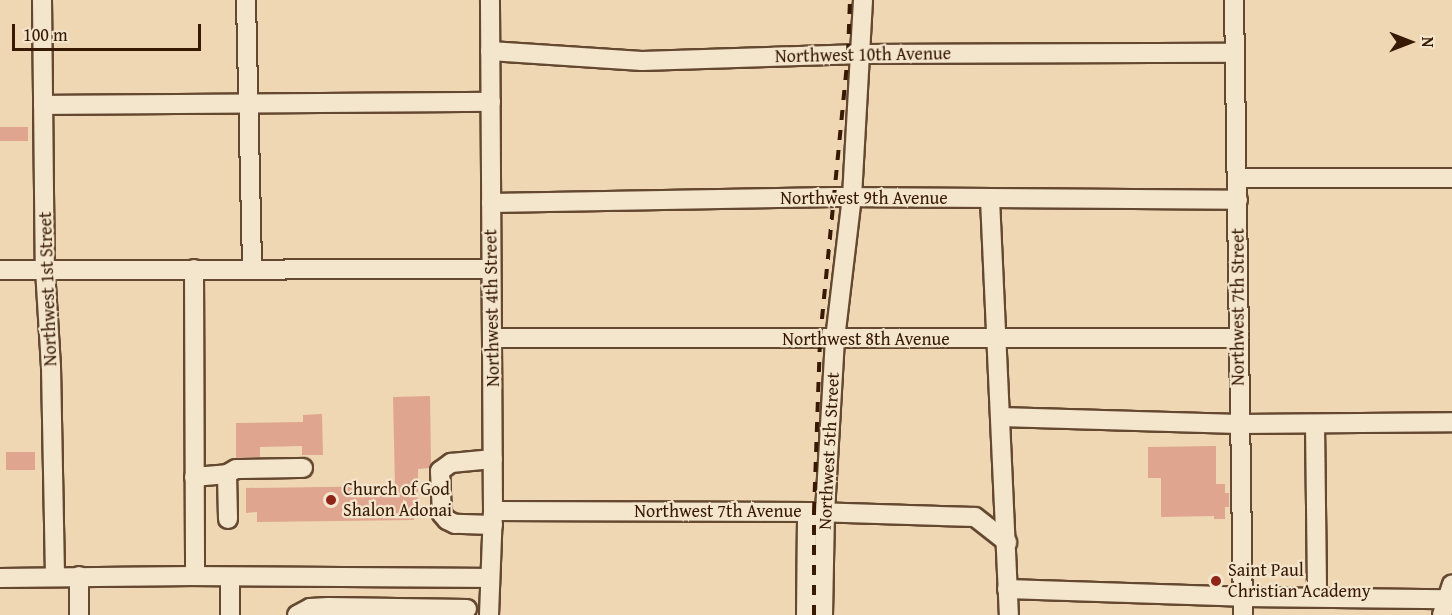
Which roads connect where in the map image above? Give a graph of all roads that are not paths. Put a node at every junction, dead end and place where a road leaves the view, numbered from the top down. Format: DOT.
graph roads {
  1 [pos="42,0"];
  2 [pos="246,0"];
  3 [pos="490,0"];
  4 [pos="863,0"];
  5 [pos="1234,0"];
  6 [pos="490,51"];
  7 [pos="1235,53"];
  8 [pos="862,54"];
  9 [pos="491,102"];
  10 [pos="249,104"];
  11 [pos="43,105"];
  12 [pos="1238,178"];
  13 [pos="1452,178"];
  14 [pos="852,197"];
  15 [pos="990,199"];
  16 [pos="1238,200"];
  17 [pos="491,203"];
  18 [pos="252,267"];
  19 [pos="194,268"];
  20 [pos="45,269"];
  21 [pos="491,269"];
  22 [pos="0,270"];
  23 [pos="493,338"];
  24 [pos="1238,338"];
  25 [pos="836,339"];
  26 [pos="997,339"];
  27 [pos="1000,417"];
  28 [pos="1452,422"];
  29 [pos="1239,424"];
  30 [pos="1315,424"];
  31 [pos="493,459"];
  32 [pos="303,468"];
  33 [pos="227,474"];
  34 [pos="194,477"];
  35 [pos="816,512"];
  36 [pos="493,518"];
  37 [pos="228,519"];
  38 [pos="1007,542"];
  39 [pos="79,576"];
  40 [pos="195,576"];
  41 [pos="55,577"];
  42 [pos="230,577"];
  43 [pos="0,578"];
  44 [pos="489,578"];
  45 [pos="1008,589"];
  46 [pos="1317,597"];
  47 [pos="1447,600"];
  48 [pos="1243,606"];
  49 [pos="467,609"];
  50 [pos="79,615"];
  51 [pos="230,615"];
  52 [pos="297,615"];
  53 [pos="489,615"];
  54 [pos="806,615"];
  55 [pos="823,615"];
  56 [pos="1009,615"];
  1 -- 11 [label="street, Northwest 1st Street"];
  2 -- 10 [label="street"];
  3 -- 6 [label="street, Northwest 4th Street"];
  4 -- 8 [label="street, Northwest 5th Street"];
  5 -- 7 [label="street, Northwest 7th Street"];
  6 -- 8 [label="street, Northwest 10th Avenue"];
  6 -- 9 [label="street, Northwest 4th Street"];
  7 -- 8 [label="street, Northwest 10th Avenue"];
  7 -- 12 [label="street, Northwest 7th Street"];
  8 -- 14 [label="street, Northwest 5th Street"];
  9 -- 10 [label="street"];
  9 -- 17 [label="street, Northwest 4th Street"];
  10 -- 11 [label="street"];
  10 -- 18 [label="street"];
  11 -- 20 [label="street, Northwest 1st Street"];
  12 -- 13 [label="street"];
  12 -- 16 [label="street, Northwest 7th Street"];
  14 -- 15 [label="street, Northwest 9th Avenue"];
  14 -- 17 [label="street, Northwest 9th Avenue"];
  14 -- 25 [label="street, Northwest 5th Street"];
  15 -- 16 [label="street, Northwest 9th Avenue"];
  15 -- 26 [label="street"];
  16 -- 24 [label="street, Northwest 7th Street"];
  17 -- 21 [label="street, Northwest 4th Street"];
  18 -- 19 [label="street"];
  18 -- 21 [label="street"];
  19 -- 20 [label="street"];
  19 -- 34 [label="street"];
  20 -- 22 [label="street"];
  20 -- 41 [label="street, Northwest 1st Street"];
  21 -- 23 [label="street, Northwest 4th Street"];
  23 -- 25 [label="street, Northwest 8th Avenue"];
  23 -- 31 [label="street, Northwest 4th Street"];
  24 -- 26 [label="street, Northwest 8th Avenue"];
  24 -- 29 [label="street, Northwest 7th Street"];
  25 -- 26 [label="street, Northwest 8th Avenue"];
  25 -- 35 [label="street, Northwest 5th Street"];
  26 -- 27 [label="street"];
  27 -- 29 [label="street"];
  27 -- 38 [label="street"];
  28 -- 30 [label="street"];
  29 -- 30 [label="street"];
  29 -- 48 [label="street, Northwest 7th Street"];
  30 -- 46 [label="street"];
  31 -- 36 [label="street, Northwest 4th Street"];
  31 -- 36 [label="street, Northwest 7th Avenue"];
  32 -- 33 [label="street"];
  33 -- 34 [label="street"];
  33 -- 37 [label="street"];
  34 -- 40 [label="street"];
  35 -- 36 [label="street, Northwest 7th Avenue"];
  35 -- 38 [label="street, Northwest 7th Avenue"];
  35 -- 54 [label="street, Northwest 5th Street"];
  35 -- 55 [label="street, Northwest 5th Street"];
  36 -- 44 [label="street, Northwest 4th Street"];
  38 -- 45 [label="street"];
  39 -- 40 [label="street"];
  39 -- 41 [label="street"];
  39 -- 50 [label="street"];
  40 -- 42 [label="street"];
  41 -- 43 [label="street"];
  42 -- 44 [label="street"];
  42 -- 51 [label="street"];
  44 -- 53 [label="street, Northwest 4th Street"];
  45 -- 48 [label="street"];
  45 -- 56 [label="street"];
  46 -- 47 [label="street"];
  46 -- 48 [label="street"];
  49 -- 52 [label="street"];
}
